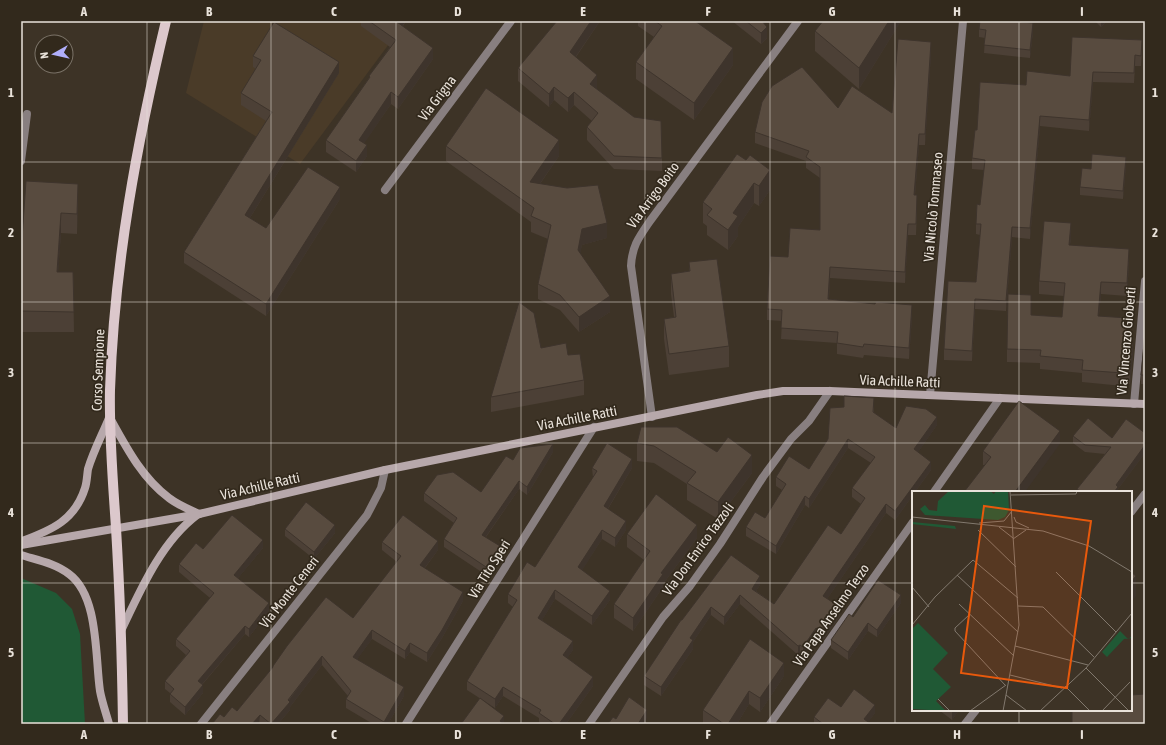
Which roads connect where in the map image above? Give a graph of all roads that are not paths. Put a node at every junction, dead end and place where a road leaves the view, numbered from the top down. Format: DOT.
graph roads {
  1 [pos="166,21"];
  2 [pos="511,21"];
  3 [pos="798,21"];
  4 [pos="962,21"];
  5 [pos="28,114"];
  6 [pos="21,161"];
  7 [pos="385,190"];
  8 [pos="1145,281"];
  9 [pos="830,391"];
  10 [pos="930,395"];
  11 [pos="1000,398"];
  12 [pos="1134,404"];
  13 [pos="1145,404"];
  14 [pos="110,417"];
  15 [pos="652,417"];
  16 [pos="594,427"];
  17 [pos="385,470"];
  18 [pos="935,491"];
  19 [pos="1145,494"];
  20 [pos="1132,511"];
  21 [pos="199,514"];
  22 [pos="912,523"];
  23 [pos="116,528"];
  24 [pos="21,541"];
  25 [pos="21,545"];
  26 [pos="21,555"];
  27 [pos="121,631"];
  28 [pos="975,711"];
  29 [pos="109,724"];
  30 [pos="123,724"];
  31 [pos="201,724"];
  32 [pos="406,724"];
  33 [pos="589,724"];
  34 [pos="770,724"];
  35 [pos="965,724"];
  1 -- 14 [label="main road, Corso Sempione"];
  2 -- 7 [label="street, Via Grigna"];
  3 -- 15 [label="street, Via Arrigo Boito"];
  4 -- 10 [label="street, Via Nicolò Tommaseo"];
  5 -- 6 [label="street"];
  8 -- 12 [label="street, Via Vincenzo Gioberti"];
  9 -- 10 [label="street, Via Achille Ratti"];
  9 -- 15 [label="street, Via Achille Ratti"];
  9 -- 33 [label="street, Via Don Enrico Tazzoli"];
  10 -- 11 [label="street, Via Achille Ratti"];
  11 -- 12 [label="street, Via Achille Ratti"];
  11 -- 18 [label="street"];
  12 -- 13 [label="street, Via Achille Ratti"];
  14 -- 21 [label="street"];
  14 -- 23 [label="main road, Corso Sempione"];
  14 -- 24 [label="street"];
  15 -- 16 [label="street, Via Achille Ratti"];
  16 -- 17 [label="street, Via Achille Ratti"];
  16 -- 32 [label="street, Via Tito Speri"];
  17 -- 21 [label="street, Via Achille Ratti"];
  17 -- 31 [label="street, Via Monte Ceneri"];
  19 -- 20 [label="street"];
  21 -- 23 [label="street, Via Achille Ratti"];
  21 -- 27 [label="street"];
  22 -- 34 [label="street, Via Papa Anselmo Terzo"];
  23 -- 25 [label="street, Via Achille Ratti"];
  23 -- 27 [label="main road, Corso Sempione"];
  26 -- 29 [label="street"];
  27 -- 30 [label="main road, Corso Sempione"];
  28 -- 35 [label="street"];
}
